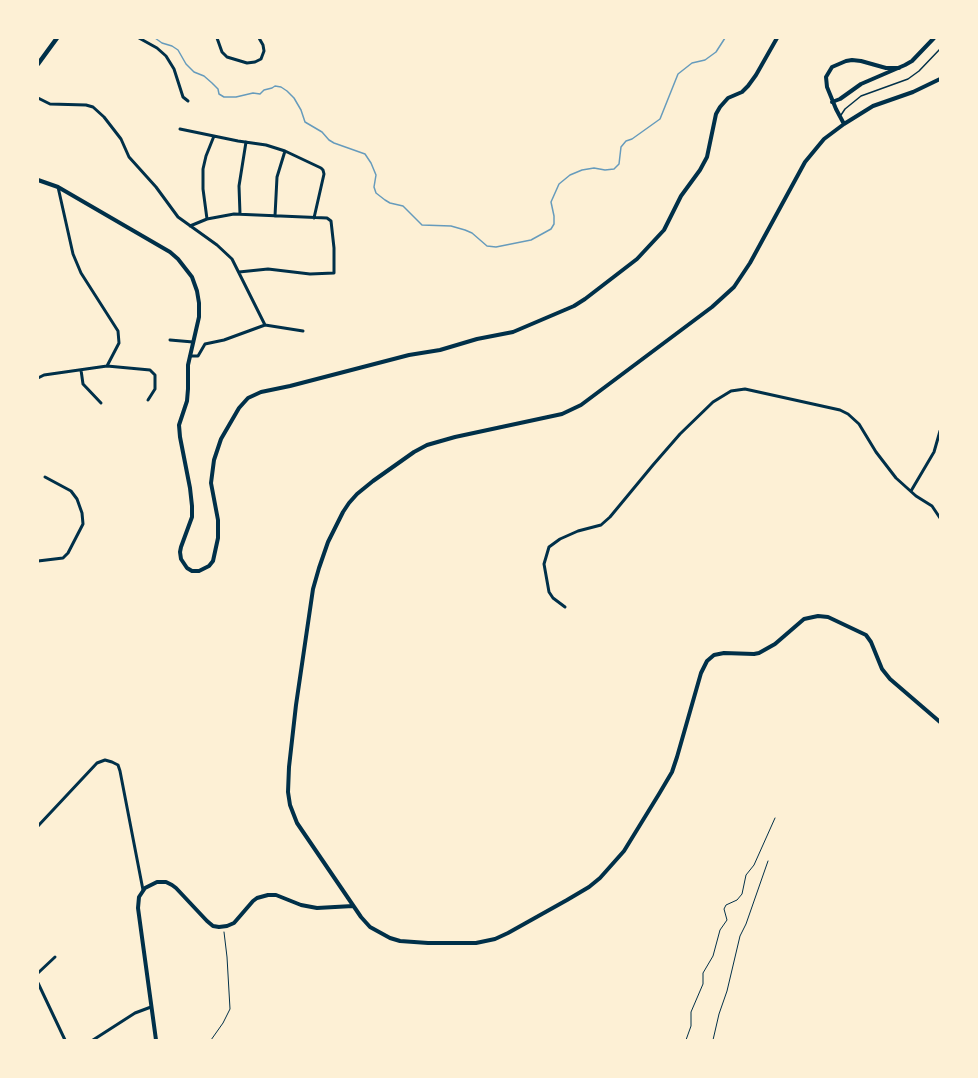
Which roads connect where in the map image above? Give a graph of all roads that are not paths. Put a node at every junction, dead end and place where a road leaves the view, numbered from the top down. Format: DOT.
graph roads {
  1 [pos="57,38"];
  2 [pos="141,38"];
  3 [pos="217,38"];
  4 [pos="259,38"];
  5 [pos="777,38"];
  6 [pos="934,38"];
  7 [pos="940,49"];
  8 [pos="38,64"];
  9 [pos="899,68"];
  10 [pos="940,79"];
  11 [pos="38,98"];
  12 [pos="188,101"];
  13 [pos="832,102"];
  14 [pos="840,117"];
  15 [pos="844,124"];
  16 [pos="180,129"];
  17 [pos="214,136"];
  18 [pos="246,142"];
  19 [pos="286,151"];
  20 [pos="38,180"];
  21 [pos="58,187"];
  22 [pos="240,214"];
  23 [pos="275,216"];
  24 [pos="314,218"];
  25 [pos="207,219"];
  26 [pos="190,226"];
  27 [pos="239,272"];
  28 [pos="265,325"];
  29 [pos="303,331"];
  30 [pos="170,340"];
  31 [pos="193,342"];
  32 [pos="190,356"];
  33 [pos="107,366"];
  34 [pos="81,370"];
  35 [pos="38,378"];
  36 [pos="148,400"];
  37 [pos="101,403"];
  38 [pos="940,431"];
  39 [pos="45,477"];
  40 [pos="911,491"];
  41 [pos="940,518"];
  42 [pos="38,561"];
  43 [pos="565,607"];
  44 [pos="940,722"];
  45 [pos="38,826"];
  46 [pos="143,890"];
  47 [pos="353,906"];
  48 [pos="55,957"];
  49 [pos="38,973"];
  50 [pos="38,984"];
  51 [pos="151,1007"];
  52 [pos="65,1040"];
  53 [pos="93,1040"];
  54 [pos="156,1040"];
  1 -- 8 [label="main road"];
  2 -- 12 [label="street"];
  3 -- 4 [label="street"];
  5 -- 32 [label="street"];
  6 -- 9 [label="street"];
  7 -- 14 [label="lane"];
  9 -- 13 [label="street"];
  9 -- 13 [label="street"];
  10 -- 15 [label="street"];
  11 -- 26 [label="street"];
  13 -- 14 [label="street"];
  14 -- 15 [label="street"];
  15 -- 47 [label="street"];
  16 -- 17 [label="street"];
  17 -- 18 [label="street"];
  17 -- 25 [label="street"];
  18 -- 19 [label="street"];
  18 -- 22 [label="street"];
  19 -- 23 [label="street"];
  19 -- 24 [label="street"];
  20 -- 21 [label="street"];
  21 -- 31 [label="street"];
  21 -- 33 [label="street"];
  22 -- 23 [label="street"];
  22 -- 25 [label="street"];
  23 -- 24 [label="street"];
  24 -- 27 [label="street"];
  25 -- 26 [label="street"];
  26 -- 27 [label="street"];
  27 -- 28 [label="street"];
  28 -- 29 [label="street"];
  28 -- 32 [label="street"];
  30 -- 31 [label="street"];
  31 -- 32 [label="street"];
  33 -- 34 [label="street"];
  33 -- 36 [label="street"];
  34 -- 35 [label="street"];
  34 -- 37 [label="street"];
  38 -- 40 [label="street"];
  39 -- 42 [label="street"];
  40 -- 41 [label="street"];
  40 -- 43 [label="street"];
  44 -- 47 [label="street"];
  45 -- 46 [label="street"];
  46 -- 47 [label="street"];
  46 -- 51 [label="street"];
  48 -- 49 [label="street"];
  50 -- 52 [label="street"];
  51 -- 53 [label="street"];
  51 -- 54 [label="street"];
}
